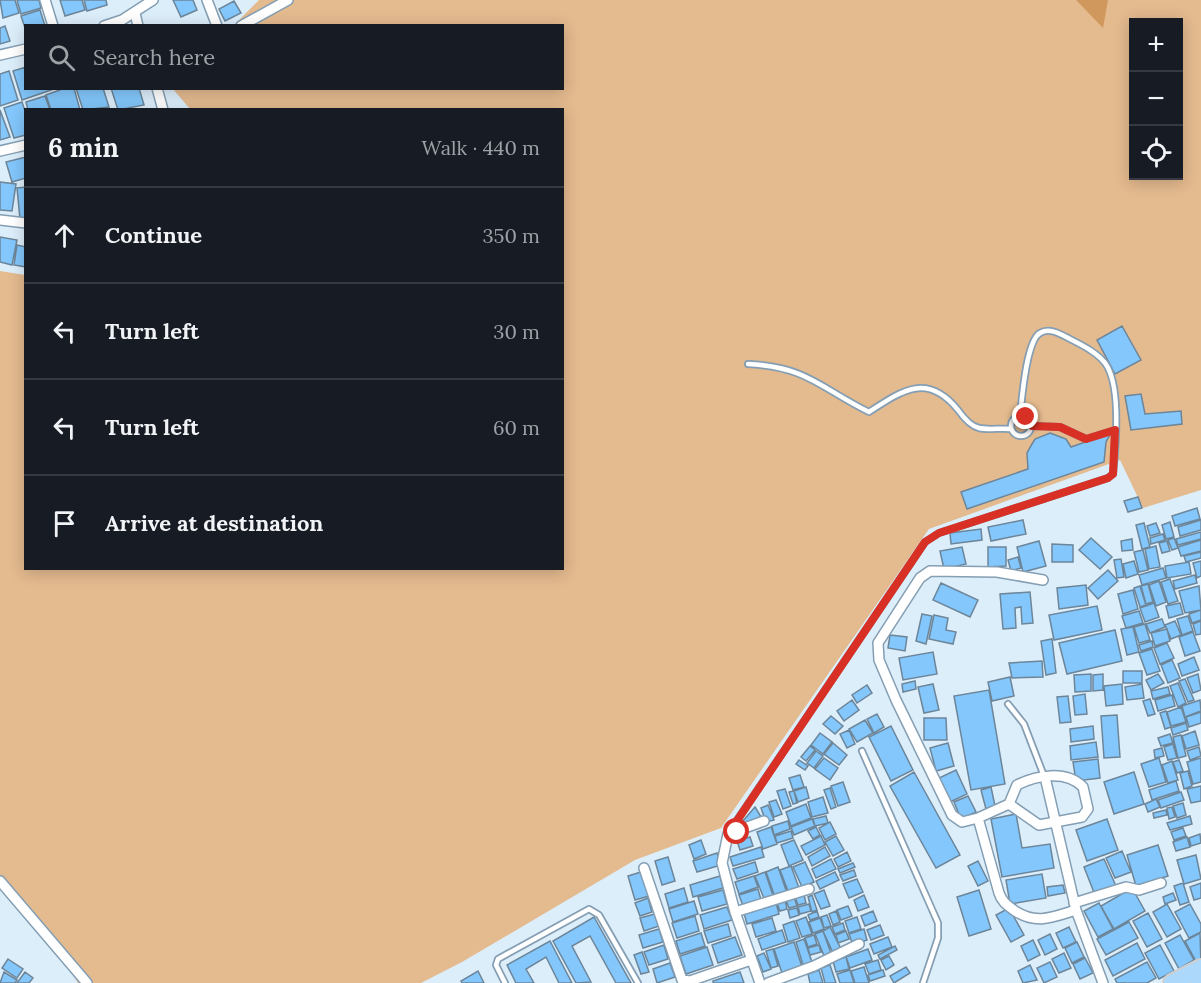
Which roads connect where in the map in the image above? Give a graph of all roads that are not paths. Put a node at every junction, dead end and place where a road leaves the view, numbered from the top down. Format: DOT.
graph roads {
  1 [pos="45,0"];
  2 [pos="153,0"];
  3 [pos="207,0"];
  4 [pos="288,0"];
  5 [pos="135,13"];
  6 [pos="52,24"];
  7 [pos="109,24"];
  8 [pos="138,24"];
  9 [pos="216,24"];
  10 [pos="245,24"];
  11 [pos="24,49"];
  12 [pos="0,55"];
  13 [pos="158,90"];
  14 [pos="163,108"];
  15 [pos="24,145"];
  16 [pos="0,151"];
  17 [pos="0,220"];
  18 [pos="24,224"];
  19 [pos="748,364"];
  20 [pos="1020,416"];
  21 [pos="1032,426"];
  22 [pos="1011,429"];
  23 [pos="1115,430"];
  24 [pos="1043,580"];
  25 [pos="1008,704"];
  26 [pos="862,751"];
  27 [pos="1045,777"];
  28 [pos="1010,804"];
  29 [pos="978,818"];
  30 [pos="764,821"];
  31 [pos="1054,824"];
  32 [pos="728,834"];
  33 [pos="644,868"];
  34 [pos="0,881"];
  35 [pos="1161,883"];
  36 [pos="809,889"];
  37 [pos="1075,907"];
  38 [pos="735,912"];
  39 [pos="859,944"];
  40 [pos="751,960"];
  41 [pos="1201,968"];
  42 [pos="87,983"];
  43 [pos="505,983"];
  44 [pos="638,983"];
  45 [pos="760,983"];
  46 [pos="768,983"];
  47 [pos="923,983"];
  48 [pos="1103,983"];
  49 [pos="1172,983"];
  1 -- 6 [label="street"];
  2 -- 5 [label="street"];
  3 -- 9 [label="street"];
  4 -- 10 [label="street"];
  5 -- 7 [label="street"];
  5 -- 8 [label="street"];
  11 -- 12 [label="street"];
  13 -- 14 [label="street"];
  15 -- 16 [label="street"];
  17 -- 18 [label="street"];
  19 -- 22 [label="lane"];
  20 -- 21 [label="lane"];
  20 -- 22 [label="lane"];
  20 -- 23 [label="lane"];
  21 -- 22 [label="lane"];
  21 -- 23 [label="lane"];
  23 -- 32 [label="lane"];
  24 -- 29 [label="street"];
  25 -- 27 [label="lane"];
  26 -- 47 [label="lane"];
  27 -- 28 [label="street"];
  27 -- 31 [label="street"];
  27 -- 31 [label="street"];
  28 -- 29 [label="street"];
  28 -- 31 [label="street"];
  29 -- 37 [label="street"];
  30 -- 32 [label="street"];
  31 -- 37 [label="street"];
  32 -- 38 [label="street"];
  33 -- 40 [label="street"];
  34 -- 42 [label="street"];
  35 -- 37 [label="street"];
  36 -- 38 [label="street"];
  37 -- 48 [label="street"];
  38 -- 40 [label="street"];
  39 -- 46 [label="street"];
  40 -- 45 [label="street"];
  41 -- 49 [label="highway"];
  43 -- 44 [label="lane"];
}
